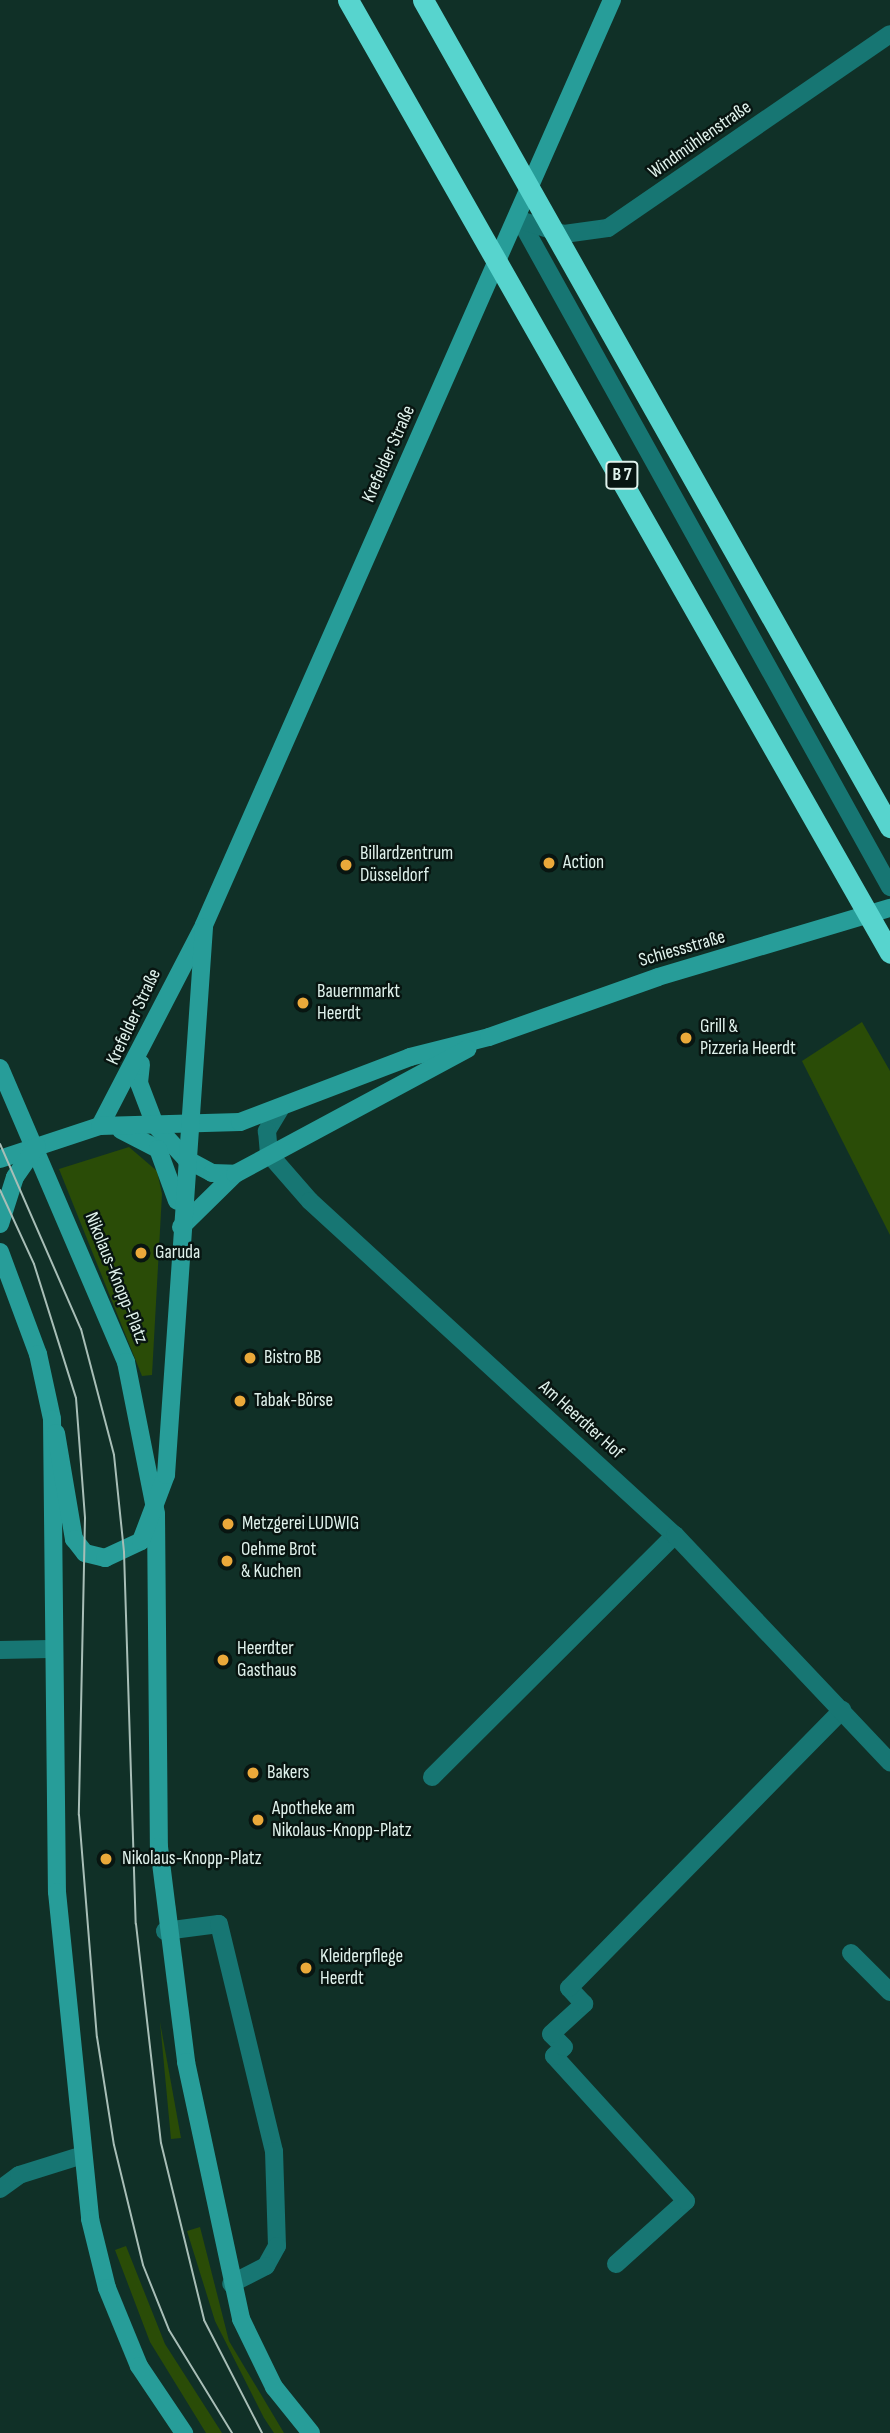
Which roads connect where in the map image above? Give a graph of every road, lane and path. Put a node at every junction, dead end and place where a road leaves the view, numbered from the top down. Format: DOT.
graph roads {
  1 [pos="348,0"];
  2 [pos="423,0"];
  3 [pos="612,0"];
  4 [pos="890,34"];
  5 [pos="520,220"];
  6 [pos="890,827"];
  7 [pos="890,887"];
  8 [pos="890,908"];
  9 [pos="204,925"];
  10 [pos="890,953"];
  11 [pos="489,1038"];
  12 [pos="142,1053"];
  13 [pos="0,1068"];
  14 [pos="280,1109"];
  15 [pos="155,1125"];
  16 [pos="189,1125"];
  17 [pos="100,1126"];
  18 [pos="37,1146"];
  19 [pos="269,1154"];
  20 [pos="0,1159"];
  21 [pos="186,1159"];
  22 [pos="235,1174"];
  23 [pos="0,1224"];
  24 [pos="181,1227"];
  25 [pos="0,1252"];
  26 [pos="52,1419"];
  27 [pos="156,1514"];
  28 [pos="675,1535"];
  29 [pos="50,1649"];
  30 [pos="0,1650"];
  31 [pos="842,1710"];
  32 [pos="890,1762"];
  33 [pos="432,1777"];
  34 [pos="165,1931"];
  35 [pos="851,1953"];
  36 [pos="890,1992"];
  37 [pos="83,2155"];
  38 [pos="0,2189"];
  39 [pos="616,2264"];
  40 [pos="231,2284"];
  41 [pos="184,2433"];
  42 [pos="311,2433"];
  1 -- 10 [label="highway, B 7, bridge"];
  2 -- 6 [label="highway, bridge"];
  3 -- 5 [label="main road, Krefelder Straße"];
  4 -- 5 [label="street, Windmühlenstraße"];
  5 -- 7 [label="street"];
  5 -- 9 [label="main road, Krefelder Straße"];
  8 -- 11 [label="main road, Schiessstraße"];
  9 -- 12 [label="main road, Krefelder Straße"];
  9 -- 16 [label="main road, Krefelder Straße"];
  11 -- 14 [label="main road, Schiessstraße"];
  11 -- 19 [label="main road, Schiessstraße"];
  12 -- 15 [label="main road"];
  12 -- 17 [label="main road, Krefelder Straße"];
  13 -- 18 [label="main road"];
  14 -- 16 [label="main road, Schiessstraße"];
  14 -- 19 [label="street"];
  15 -- 16 [label="main road, Nikolaus-Knopp-Platz"];
  15 -- 17 [label="main road, Nikolaus-Knopp-Platz"];
  15 -- 21 [label="main road"];
  16 -- 21 [label="main road, Nikolaus-Knopp-Platz"];
  17 -- 18 [label="main road, Nikolaus-Knopp-Platz"];
  17 -- 24 [label="main road, Nikolaus-Knopp-Platz"];
  18 -- 20 [label="main road, Nikolaus-Knopp-Platz"];
  18 -- 23 [label="main road"];
  18 -- 27 [label="main road, Nikolaus-Knopp-Platz"];
  19 -- 22 [label="main road, Schiessstraße"];
  19 -- 28 [label="street, Am Heerdter Hof"];
  21 -- 22 [label="main road"];
  21 -- 24 [label="main road, Nikolaus-Knopp-Platz"];
  22 -- 24 [label="main road, Schiessstraße"];
  24 -- 27 [label="main road, Nikolaus-Knopp-Platz"];
  25 -- 26 [label="main road"];
  26 -- 27 [label="main road"];
  26 -- 29 [label="main road"];
  27 -- 34 [label="main road, Nikolaus-Knopp-Platz"];
  28 -- 31 [label="street, Am Heerdter Hof"];
  28 -- 33 [label="street"];
  29 -- 30 [label="street"];
  29 -- 37 [label="main road"];
  31 -- 32 [label="street, Am Heerdter Hof"];
  31 -- 39 [label="street"];
  34 -- 40 [label="main road, Nikolaus-Knopp-Platz"];
  34 -- 40 [label="street"];
  35 -- 36 [label="street"];
  37 -- 38 [label="street"];
  37 -- 41 [label="main road"];
  40 -- 42 [label="main road, Nikolaus-Knopp-Platz"];
}
